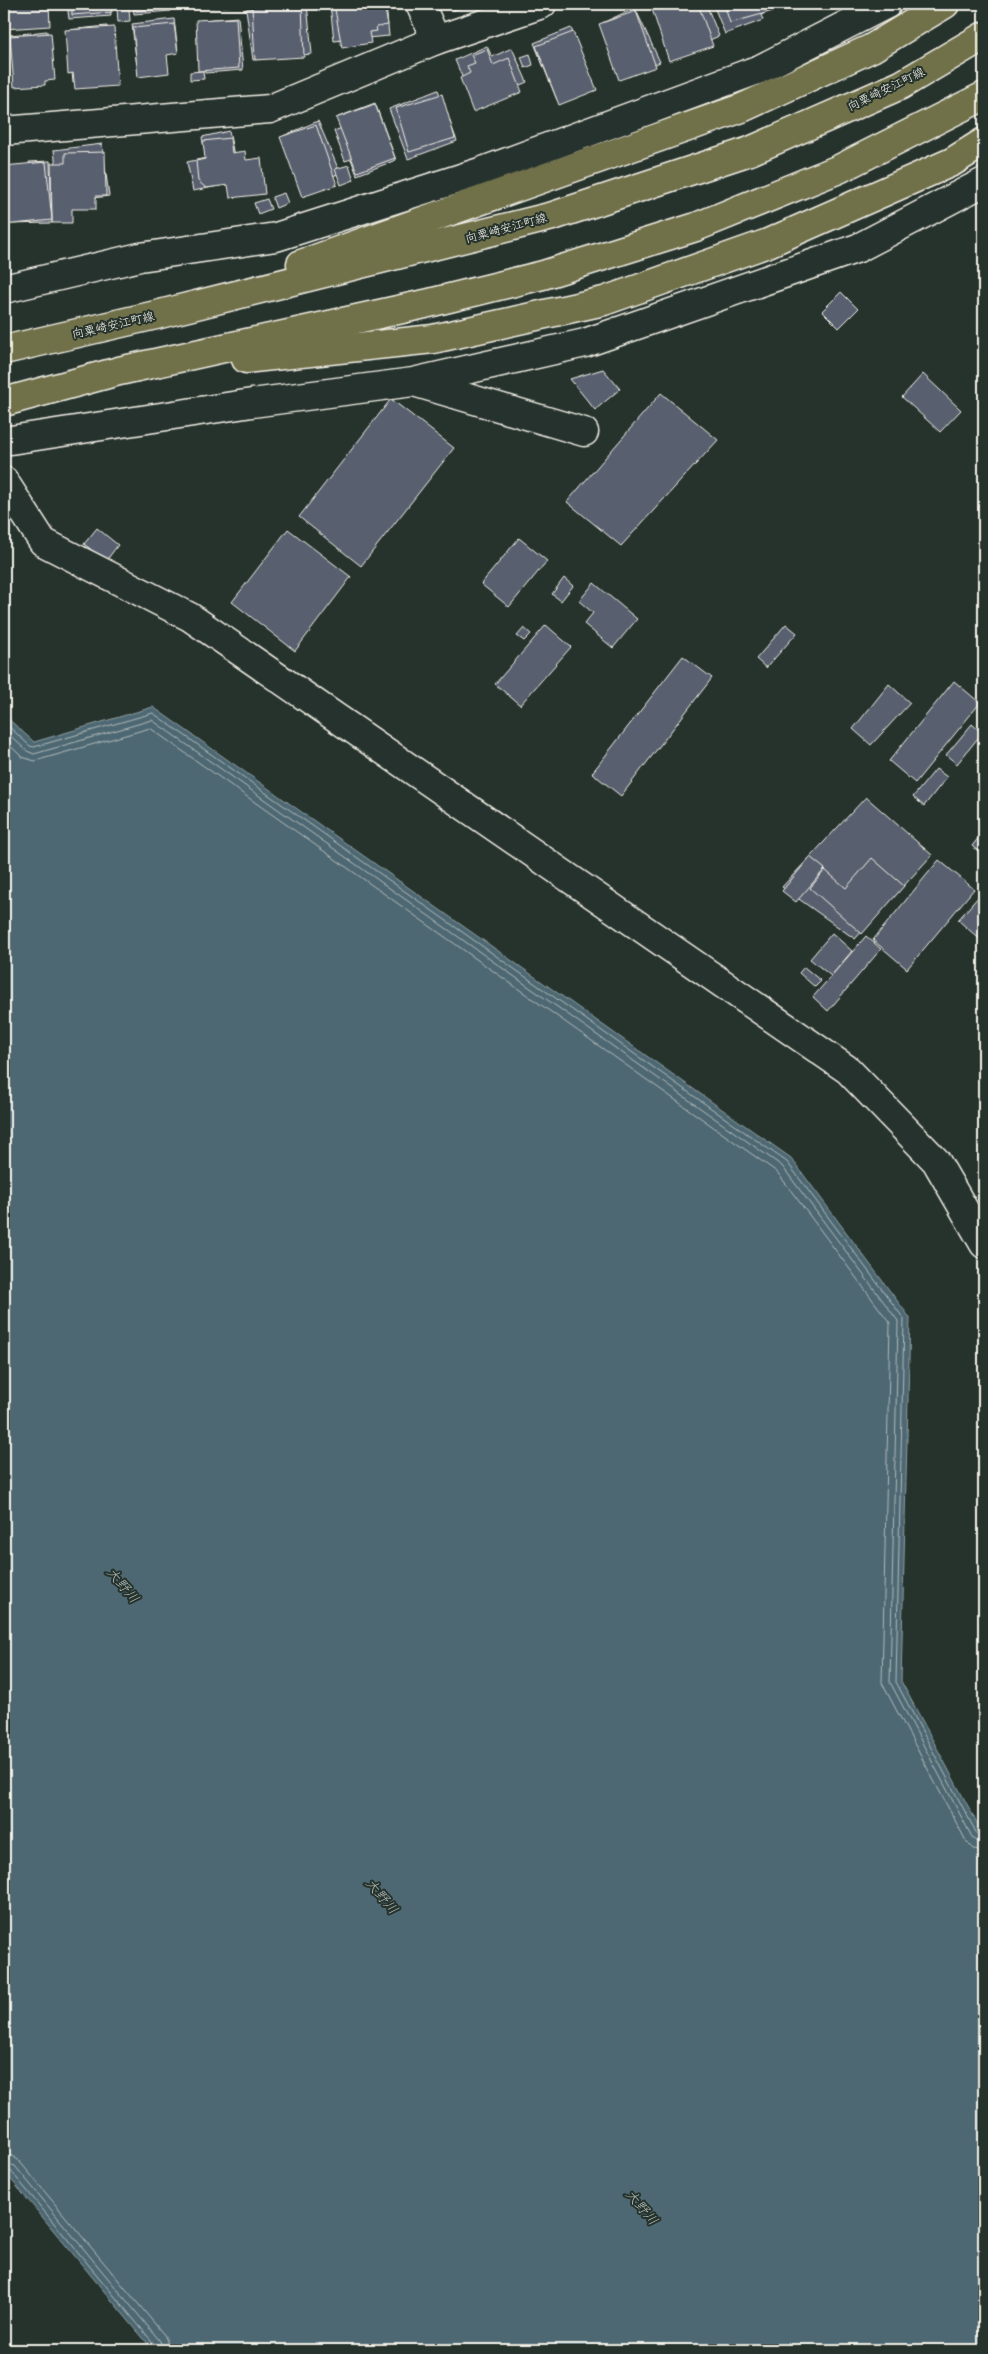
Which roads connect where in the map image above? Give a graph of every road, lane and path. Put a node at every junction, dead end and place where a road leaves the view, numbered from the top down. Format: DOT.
graph roads {
  1 [pos="420,4"];
  2 [pos="542,4"];
  3 [pos="887,4"];
  4 [pos="945,4"];
  5 [pos="984,36"];
  6 [pos="436,40"];
  7 [pos="984,96"];
  8 [pos="4,131"];
  9 [pos="984,142"];
  10 [pos="984,182"];
  11 [pos="4,289"];
  12 [pos="156,316"];
  13 [pos="4,350"];
  14 [pos="119,371"];
  15 [pos="413,382"];
  16 [pos="4,402"];
  17 [pos="584,432"];
  18 [pos="4,441"];
  19 [pos="4,481"];
  20 [pos="984,1244"];
  1 -- 6 [label="street"];
  2 -- 6 [label="street"];
  3 -- 11 [label="street"];
  4 -- 12 [label="main road"];
  5 -- 12 [label="main road, 向粟崎安江町線"];
  6 -- 8 [label="street"];
  7 -- 14 [label="main road"];
  9 -- 14 [label="main road"];
  10 -- 15 [label="street"];
  12 -- 13 [label="main road, 向粟崎安江町線"];
  14 -- 16 [label="main road"];
  15 -- 17 [label="street"];
  15 -- 18 [label="street"];
  19 -- 20 [label="street"];
}
